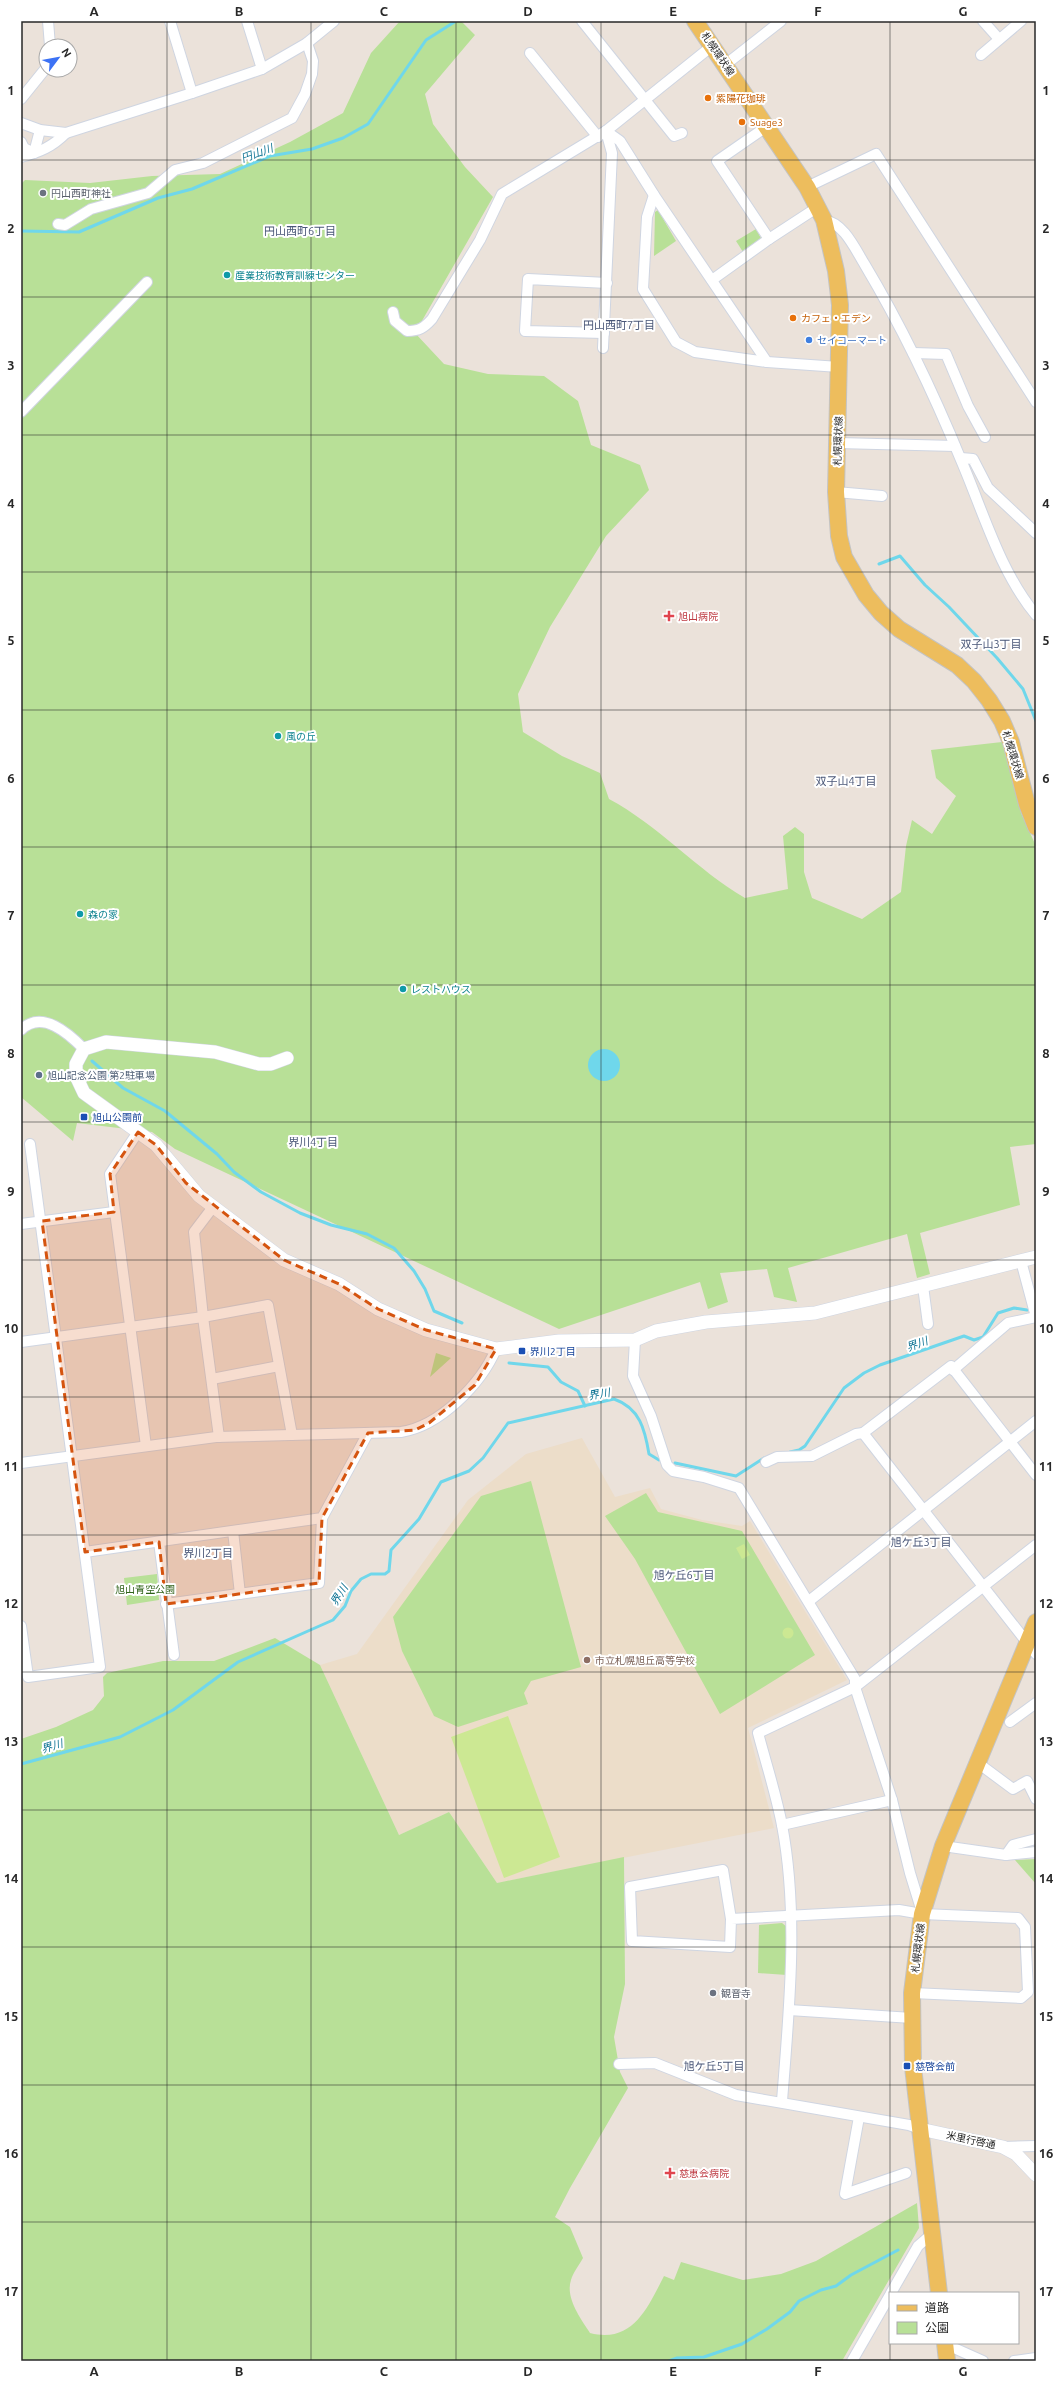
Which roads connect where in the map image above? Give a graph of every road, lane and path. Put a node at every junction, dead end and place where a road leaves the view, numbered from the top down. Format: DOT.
graph roads {
  1 [pos="48,21"];
  2 [pos="170,21"];
  3 [pos="247,21"];
  4 [pos="334,21"];
  5 [pos="582,21"];
  6 [pos="695,21"];
  7 [pos="781,21"];
  8 [pos="983,21"];
  9 [pos="1021,21"];
  10 [pos="49,38"];
  11 [pos="999,40"];
  12 [pos="307,43"];
  13 [pos="712,46"];
  14 [pos="530,53"];
  15 [pos="981,55"];
  16 [pos="725,65"];
  17 [pos="262,69"];
  18 [pos="38,78"];
  19 [pos="192,93"];
  20 [pos="21,99"];
  21 [pos="644,100"];
  22 [pos="21,123"];
  23 [pos="766,127"];
  24 [pos="40,130"];
  25 [pos="66,133"];
  26 [pos="682,133"];
  27 [pos="602,134"];
  28 [pos="21,142"];
  29 [pos="34,153"];
  30 [pos="21,157"];
  31 [pos="807,187"];
  32 [pos="654,196"];
  33 [pos="821,214"];
  34 [pos="58,224"];
  35 [pos="769,239"];
  36 [pos="712,280"];
  37 [pos="147,282"];
  38 [pos="607,283"];
  39 [pos="393,312"];
  40 [pos="604,333"];
  41 [pos="603,348"];
  42 [pos="913,353"];
  43 [pos="767,362"];
  44 [pos="840,367"];
  45 [pos="1036,402"];
  46 [pos="21,412"];
  47 [pos="985,437"];
  48 [pos="838,442"];
  49 [pos="955,446"];
  50 [pos="961,458"];
  51 [pos="836,492"];
  52 [pos="882,496"];
  53 [pos="1036,533"];
  54 [pos="1036,615"];
  55 [pos="1036,827"];
  56 [pos="21,1030"];
  57 [pos="84,1049"];
  58 [pos="287,1058"];
  59 [pos="138,1132"];
  60 [pos="30,1144"];
  61 [pos="214,1207"];
  62 [pos="114,1212"];
  63 [pos="42,1221"];
  64 [pos="21,1224"];
  65 [pos="1036,1257"];
  66 [pos="1021,1261"];
  67 [pos="923,1286"];
  68 [pos="203,1317"];
  69 [pos="1036,1317"];
  70 [pos="928,1324"];
  71 [pos="129,1328"];
  72 [pos="56,1338"];
  73 [pos="635,1340"];
  74 [pos="21,1342"];
  75 [pos="496,1349"];
  76 [pos="279,1366"];
  77 [pos="953,1370"];
  78 [pos="212,1379"];
  79 [pos="1036,1421"];
  80 [pos="368,1433"];
  81 [pos="863,1433"];
  82 [pos="292,1435"];
  83 [pos="219,1437"];
  84 [pos="1010,1442"];
  85 [pos="146,1446"];
  86 [pos="72,1456"];
  87 [pos="766,1462"];
  88 [pos="21,1463"];
  89 [pos="1036,1475"];
  90 [pos="924,1510"];
  91 [pos="322,1518"];
  92 [pos="233,1531"];
  93 [pos="159,1542"];
  94 [pos="1036,1545"];
  95 [pos="85,1552"];
  96 [pos="983,1587"];
  97 [pos="240,1594"];
  98 [pos="809,1601"];
  99 [pos="166,1604"];
  100 [pos="1036,1622"];
  101 [pos="21,1626"];
  102 [pos="1032,1648"];
  103 [pos="174,1655"];
  104 [pos="24,1678"];
  105 [pos="855,1687"];
  106 [pos="1036,1703"];
  107 [pos="1010,1722"];
  108 [pos="978,1763"];
  109 [pos="1036,1799"];
  110 [pos="892,1800"];
  111 [pos="782,1825"];
  112 [pos="1036,1839"];
  113 [pos="943,1846"];
  114 [pos="1036,1852"];
  115 [pos="1006,1854"];
  116 [pos="922,1914"];
  117 [pos="791,1917"];
  118 [pos="731,1919"];
  119 [pos="912,1993"];
  120 [pos="789,2010"];
  121 [pos="912,2018"];
  122 [pos="619,2064"];
  123 [pos="782,2101"];
  124 [pos="859,2117"];
  125 [pos="920,2129"];
  126 [pos="1036,2146"];
  127 [pos="1003,2147"];
  128 [pos="906,2173"];
  129 [pos="1036,2175"];
  130 [pos="933,2233"];
  131 [pos="891,2292"];
  132 [pos="940,2292"];
  133 [pos="889,2296"];
  134 [pos="945,2344"];
  135 [pos="1036,2358"];
  136 [pos="852,2361"];
  137 [pos="947,2361"];
  138 [pos="983,2361"];
  139 [pos="1014,2361"];
  1 -- 10 [label="street"];
  2 -- 19 [label="street"];
  3 -- 17 [label="street"];
  4 -- 12 [label="street"];
  5 -- 21 [label="street"];
  6 -- 13 [label="main road, 札幌環状線"];
  7 -- 16 [label="street"];
  8 -- 11 [label="street"];
  9 -- 11 [label="street"];
  11 -- 15 [label="street"];
  12 -- 17 [label="street"];
  12 -- 34 [label="street"];
  13 -- 16 [label="main road, 札幌環状線"];
  13 -- 21 [label="street"];
  14 -- 27 [label="street"];
  16 -- 23 [label="main road, 札幌環状線"];
  17 -- 19 [label="street"];
  18 -- 20 [label="street"];
  19 -- 25 [label="street"];
  21 -- 26 [label="street"];
  21 -- 27 [label="street"];
  22 -- 24 [label="street"];
  23 -- 31 [label="main road, 札幌環状線"];
  23 -- 35 [label="street"];
  24 -- 25 [label="street"];
  24 -- 29 [label="street"];
  25 -- 29 [label="street"];
  27 -- 32 [label="street"];
  27 -- 38 [label="street"];
  27 -- 39 [label="street"];
  28 -- 29 [label="street"];
  29 -- 30 [label="street"];
  31 -- 33 [label="main road, 札幌環状線"];
  31 -- 45 [label="street"];
  32 -- 36 [label="street"];
  32 -- 43 [label="street"];
  33 -- 35 [label="street"];
  33 -- 42 [label="street"];
  33 -- 44 [label="main road, 札幌環状線"];
  35 -- 36 [label="street"];
  36 -- 43 [label="street"];
  37 -- 46 [label="street"];
  38 -- 40 [label="street"];
  38 -- 40 [label="street"];
  40 -- 41 [label="street"];
  42 -- 47 [label="street"];
  42 -- 49 [label="street"];
  43 -- 44 [label="street"];
  44 -- 48 [label="main road, 札幌環状線"];
  48 -- 49 [label="street"];
  48 -- 51 [label="main road, 札幌環状線"];
  49 -- 50 [label="street"];
  50 -- 53 [label="street"];
  50 -- 54 [label="street"];
  51 -- 52 [label="street"];
  51 -- 55 [label="main road, 札幌環状線"];
  56 -- 57 [label="street"];
  57 -- 58 [label="street"];
  57 -- 59 [label="street"];
  59 -- 61 [label="street"];
  59 -- 62 [label="street"];
  60 -- 63 [label="street"];
  61 -- 68 [label="street"];
  61 -- 75 [label="street"];
  62 -- 63 [label="street"];
  62 -- 71 [label="street"];
  63 -- 64 [label="street"];
  63 -- 72 [label="street"];
  65 -- 66 [label="street"];
  66 -- 67 [label="street"];
  66 -- 69 [label="street"];
  67 -- 70 [label="street"];
  67 -- 73 [label="street"];
  68 -- 71 [label="street"];
  68 -- 76 [label="street"];
  68 -- 78 [label="street"];
  69 -- 77 [label="street"];
  71 -- 72 [label="street"];
  71 -- 85 [label="street"];
  72 -- 74 [label="street"];
  72 -- 86 [label="street"];
  73 -- 75 [label="street"];
  73 -- 98 [label="street"];
  75 -- 80 [label="street"];
  76 -- 78 [label="street"];
  76 -- 82 [label="street"];
  77 -- 81 [label="street"];
  77 -- 84 [label="street"];
  78 -- 83 [label="street"];
  79 -- 84 [label="street"];
  80 -- 82 [label="street"];
  80 -- 91 [label="street"];
  81 -- 87 [label="street"];
  81 -- 90 [label="street"];
  82 -- 83 [label="street"];
  83 -- 85 [label="street"];
  84 -- 89 [label="street"];
  84 -- 90 [label="street"];
  85 -- 86 [label="street"];
  86 -- 88 [label="street"];
  86 -- 95 [label="street"];
  90 -- 96 [label="street"];
  90 -- 98 [label="street"];
  91 -- 92 [label="street"];
  91 -- 97 [label="street"];
  92 -- 93 [label="street"];
  92 -- 97 [label="street"];
  93 -- 95 [label="street"];
  93 -- 99 [label="street"];
  94 -- 96 [label="street"];
  95 -- 104 [label="street"];
  96 -- 102 [label="street"];
  96 -- 105 [label="street"];
  97 -- 99 [label="street"];
  98 -- 105 [label="street"];
  99 -- 103 [label="street"];
  100 -- 102 [label="main road, 札幌環状線"];
  101 -- 104 [label="street"];
  102 -- 108 [label="main road, 札幌環状線"];
  105 -- 110 [label="street"];
  105 -- 111 [label="street"];
  106 -- 107 [label="street"];
  108 -- 109 [label="street"];
  108 -- 113 [label="main road, 札幌環状線"];
  110 -- 111 [label="street"];
  110 -- 116 [label="street"];
  111 -- 117 [label="street"];
  112 -- 115 [label="street"];
  113 -- 115 [label="street"];
  113 -- 116 [label="main road, 札幌環状線"];
  114 -- 115 [label="street"];
  116 -- 117 [label="street"];
  116 -- 119 [label="main road, 札幌環状線"];
  116 -- 119 [label="street"];
  117 -- 118 [label="street"];
  117 -- 120 [label="street"];
  118 -- 118 [label="street"];
  119 -- 121 [label="main road, 札幌環状線"];
  120 -- 121 [label="street"];
  120 -- 123 [label="street"];
  121 -- 125 [label="main road, 札幌環状線"];
  122 -- 123 [label="street"];
  123 -- 124 [label="street"];
  124 -- 125 [label="street"];
  124 -- 128 [label="street"];
  125 -- 127 [label="street, 米里行啓通"];
  125 -- 130 [label="main road, 札幌環状線"];
  126 -- 127 [label="street"];
  127 -- 129 [label="street, 米里行啓通"];
  130 -- 131 [label="street"];
  130 -- 132 [label="main road, 札幌環状線"];
  133 -- 136 [label="street"];
  134 -- 137 [label="main road"];
  134 -- 138 [label="street"];
  135 -- 139 [label="street"];
}
